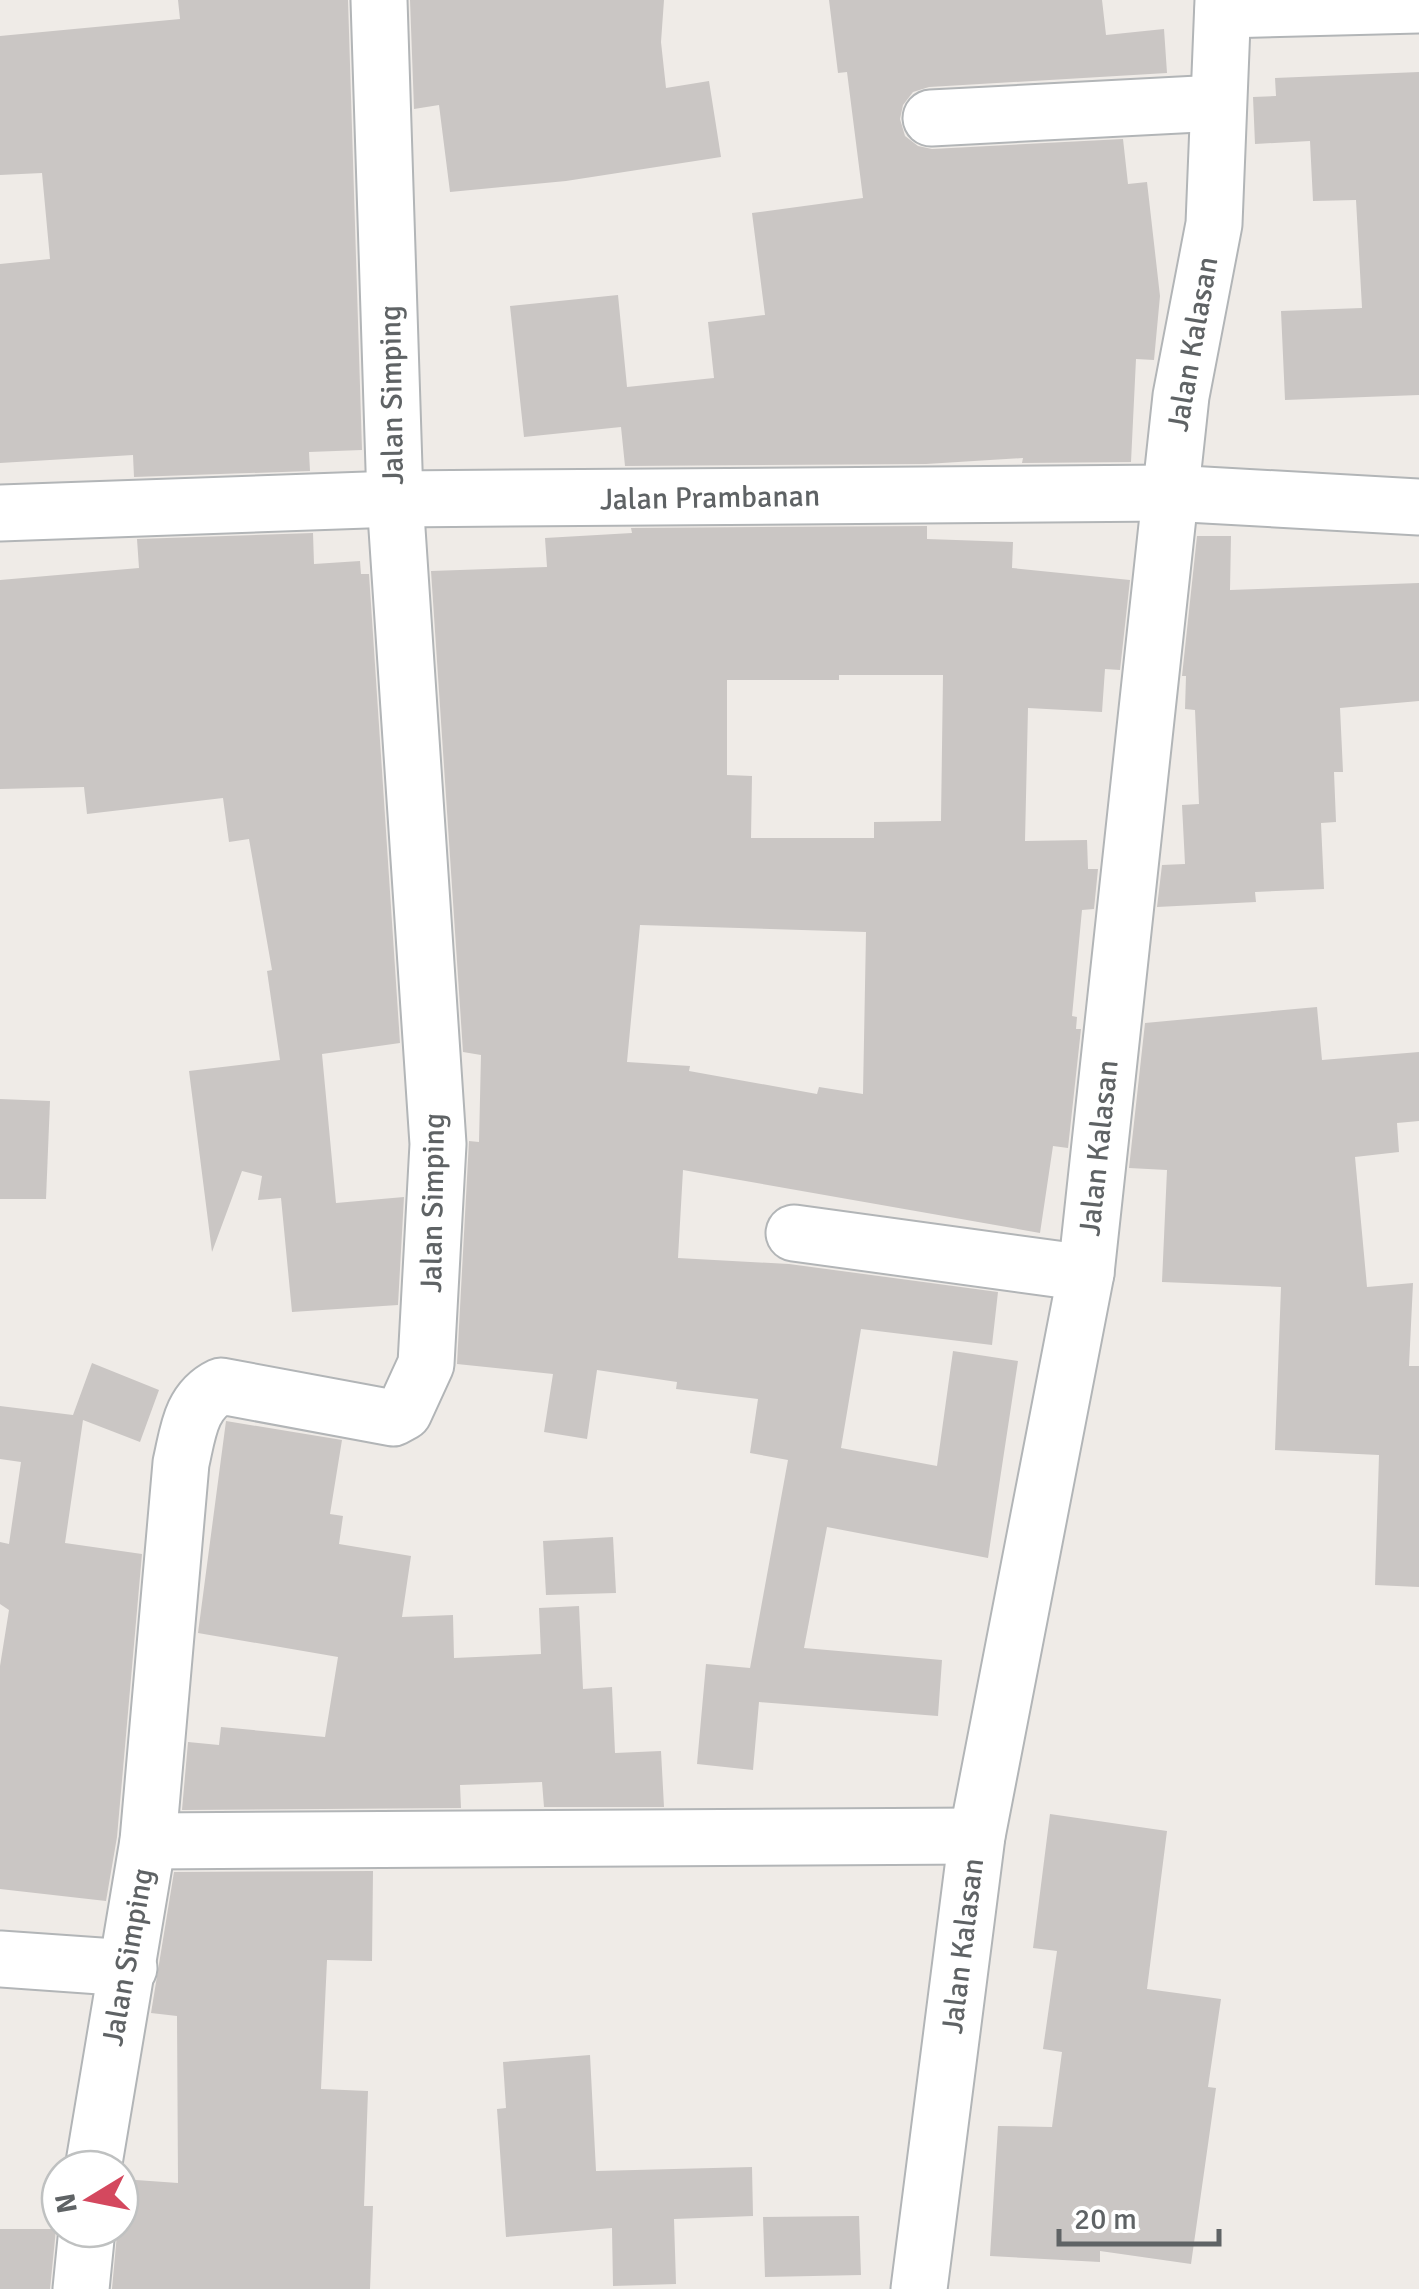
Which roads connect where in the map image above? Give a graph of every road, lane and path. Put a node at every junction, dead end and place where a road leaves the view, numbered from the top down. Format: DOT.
graph roads {
  1 [pos="378,0"];
  2 [pos="1223,5"];
  3 [pos="1419,5"];
  4 [pos="1218,103"];
  5 [pos="931,118"];
  6 [pos="1170,494"];
  7 [pos="395,499"];
  8 [pos="1419,507"];
  9 [pos="0,513"];
  10 [pos="794,1233"];
  11 [pos="1086,1273"];
  12 [pos="977,1836"];
  13 [pos="148,1841"];
  14 [pos="0,1959"];
  15 [pos="129,1968"];
  16 [pos="97,2149"];
  17 [pos="85,2249"];
  18 [pos="81,2289"];
  19 [pos="919,2289"];
  1 -- 7 [label="street, Jalan Simping"];
  2 -- 3 [label="street"];
  2 -- 4 [label="street, Jalan Kalasan"];
  4 -- 5 [label="street"];
  4 -- 6 [label="street, Jalan Kalasan"];
  6 -- 7 [label="street, Jalan Prambanan"];
  6 -- 8 [label="street, Jalan Prambanan"];
  6 -- 11 [label="street, Jalan Kalasan"];
  7 -- 9 [label="street, Jalan Prambanan"];
  7 -- 13 [label="street, Jalan Simping"];
  10 -- 11 [label="street"];
  11 -- 12 [label="street, Jalan Kalasan"];
  12 -- 13 [label="street"];
  12 -- 19 [label="street, Jalan Kalasan"];
  13 -- 15 [label="street, Jalan Simping"];
  14 -- 15 [label="street"];
  15 -- 16 [label="street, Jalan Simping"];
  17 -- 18 [label="street"];
}
